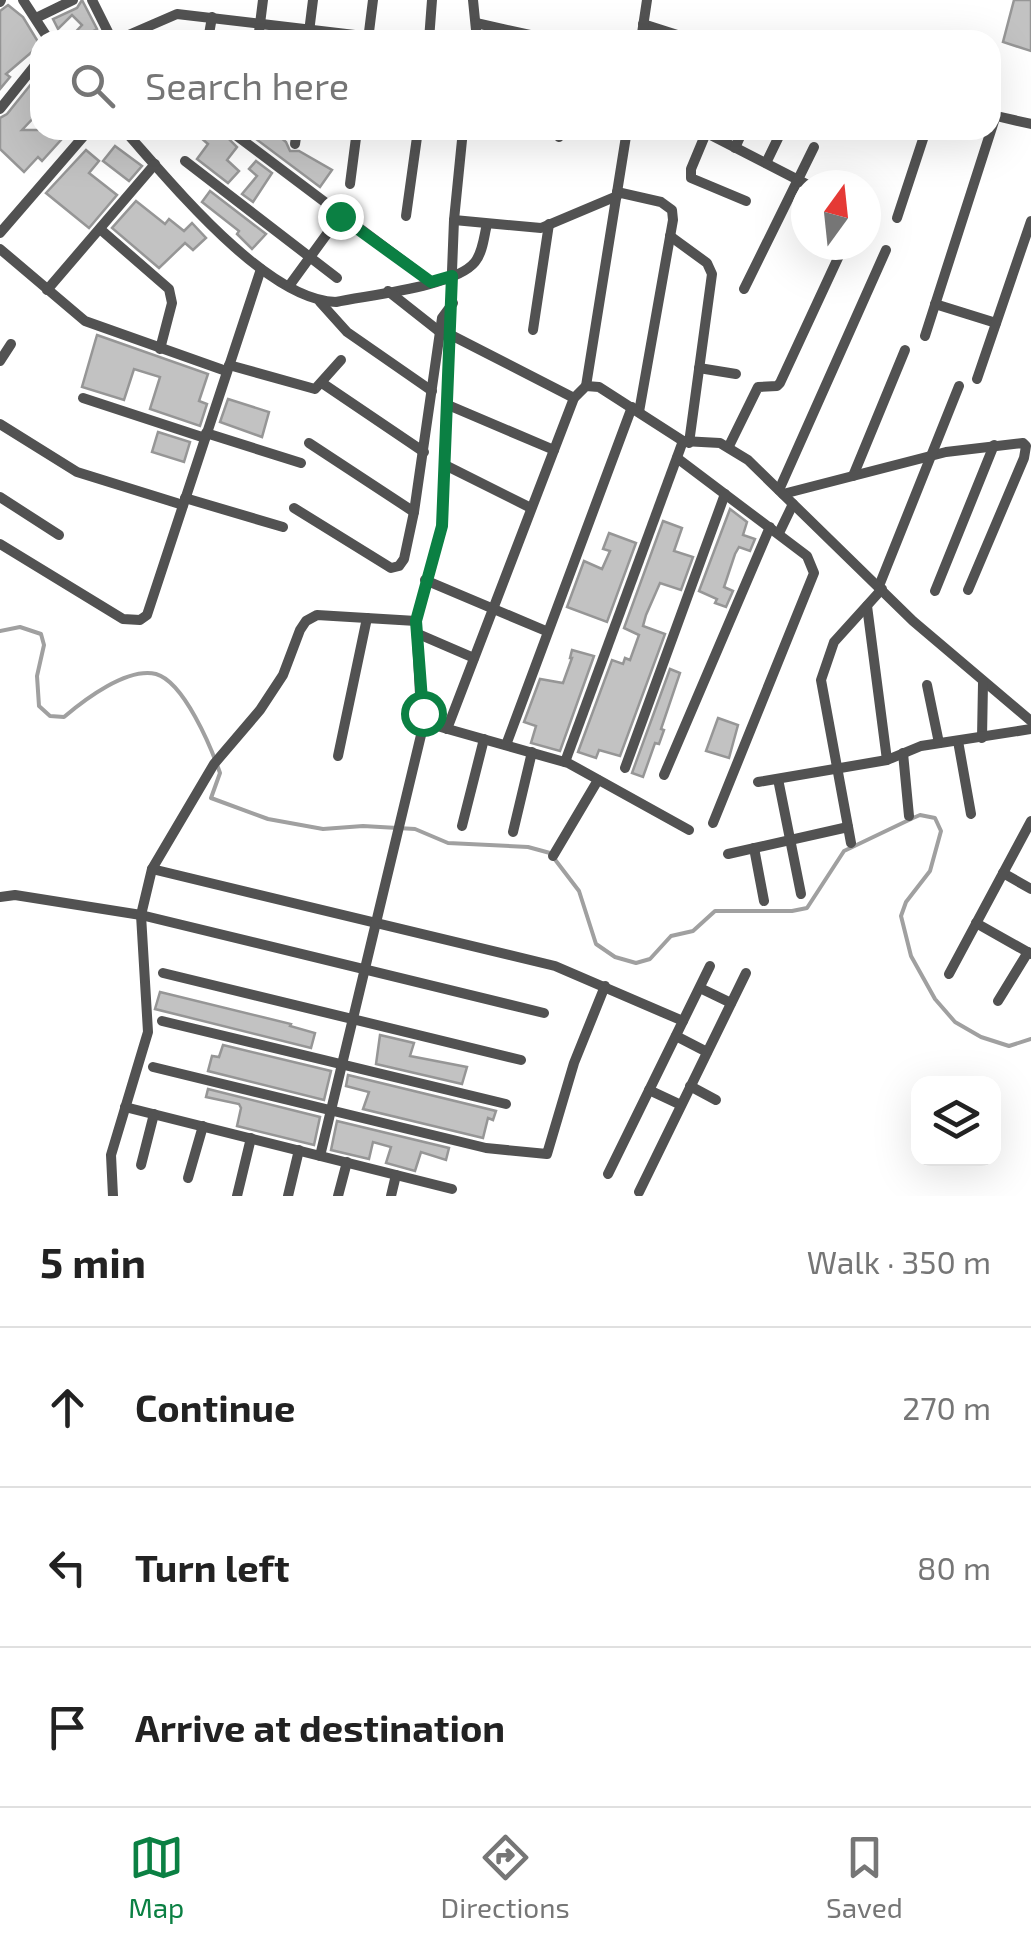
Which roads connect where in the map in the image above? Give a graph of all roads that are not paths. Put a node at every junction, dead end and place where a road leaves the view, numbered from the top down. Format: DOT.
graph roads {
  1 [pos="24,0"];
  2 [pos="73,0"];
  3 [pos="93,0"];
  4 [pos="205,0"];
  5 [pos="263,0"];
  6 [pos="313,0"];
  7 [pos="373,0"];
  8 [pos="432,0"];
  9 [pos="472,0"];
  10 [pos="646,0"];
  11 [pos="208,16"];
  12 [pos="36,18"];
  13 [pos="261,23"];
  14 [pos="476,23"];
  15 [pos="643,24"];
  16 [pos="43,30"];
  17 [pos="109,30"];
  18 [pos="136,30"];
  19 [pos="208,30"];
  20 [pos="260,30"];
  21 [pos="289,30"];
  22 [pos="310,30"];
  23 [pos="369,30"];
  24 [pos="430,30"];
  25 [pos="476,30"];
  26 [pos="508,30"];
  27 [pos="642,30"];
  28 [pos="662,30"];
  29 [pos="30,72"];
  30 [pos="0,109"];
  31 [pos="1001,117"];
  32 [pos="1031,124"];
  33 [pos="80,140"];
  34 [pos="133,140"];
  35 [pos="242,140"];
  36 [pos="296,140"];
  37 [pos="356,140"];
  38 [pos="417,140"];
  39 [pos="463,140"];
  40 [pos="625,140"];
  41 [pos="700,140"];
  42 [pos="720,140"];
  43 [pos="739,140"];
  44 [pos="777,140"];
  45 [pos="923,140"];
  46 [pos="986,140"];
  47 [pos="296,144"];
  48 [pos="814,147"];
  49 [pos="736,148"];
  50 [pos="185,161"];
  51 [pos="766,163"];
  52 [pos="155,164"];
  53 [pos="807,170"];
  54 [pos="791,177"];
  55 [pos="350,184"];
  56 [pos="617,194"];
  57 [pos="746,202"];
  58 [pos="791,205"];
  59 [pos="340,216"];
  60 [pos="406,216"];
  61 [pos="897,218"];
  62 [pos="454,220"];
  63 [pos="1031,221"];
  64 [pos="487,224"];
  65 [pos="549,224"];
  66 [pos="100,229"];
  67 [pos="0,232"];
  68 [pos="670,236"];
  69 [pos="0,250"];
  70 [pos="886,250"];
  71 [pos="308,256"];
  72 [pos="837,260"];
  73 [pos="262,269"];
  74 [pos="452,276"];
  75 [pos="337,278"];
  76 [pos="431,282"];
  77 [pos="288,286"];
  78 [pos="744,289"];
  79 [pos="46,290"];
  80 [pos="388,291"];
  81 [pos="320,302"];
  82 [pos="935,304"];
  83 [pos="996,322"];
  84 [pos="533,330"];
  85 [pos="446,334"];
  86 [pos="925,336"];
  87 [pos="11,344"];
  88 [pos="160,348"];
  89 [pos="905,350"];
  90 [pos="0,360"];
  91 [pos="340,360"];
  92 [pos="227,368"];
  93 [pos="699,368"];
  94 [pos="736,374"];
  95 [pos="977,379"];
  96 [pos="322,383"];
  97 [pos="586,386"];
  98 [pos="959,386"];
  99 [pos="432,391"];
  100 [pos="83,398"];
  101 [pos="574,398"];
  102 [pos="448,405"];
  103 [pos="636,409"];
  104 [pos="0,424"];
  105 [pos="205,436"];
  106 [pos="686,442"];
  107 [pos="308,443"];
  108 [pos="994,444"];
  109 [pos="729,446"];
  110 [pos="554,450"];
  111 [pos="424,452"];
  112 [pos="929,456"];
  113 [pos="677,458"];
  114 [pos="300,463"];
  115 [pos="445,465"];
  116 [pos="853,476"];
  117 [pos="781,492"];
  118 [pos="725,494"];
  119 [pos="0,497"];
  120 [pos="184,501"];
  121 [pos="793,504"];
  122 [pos="294,508"];
  123 [pos="532,508"];
  124 [pos="414,512"];
  125 [pos="283,527"];
  126 [pos="774,530"];
  127 [pos="59,535"];
  128 [pos="0,544"];
  129 [pos="425,580"];
  130 [pos="880,588"];
  131 [pos="968,590"];
  132 [pos="935,591"];
  133 [pos="866,606"];
  134 [pos="493,609"];
  135 [pos="367,618"];
  136 [pos="416,627"];
  137 [pos="546,631"];
  138 [pos="474,658"];
  139 [pos="983,683"];
  140 [pos="927,684"];
  141 [pos="1031,721"];
  142 [pos="422,722"];
  143 [pos="447,729"];
  144 [pos="1031,729"];
  145 [pos="982,738"];
  146 [pos="484,739"];
  147 [pos="958,741"];
  148 [pos="938,744"];
  149 [pos="506,745"];
  150 [pos="532,752"];
  151 [pos="903,752"];
  152 [pos="338,756"];
  153 [pos="887,760"];
  154 [pos="565,762"];
  155 [pos="625,768"];
  156 [pos="839,768"];
  157 [pos="664,776"];
  158 [pos="778,778"];
  159 [pos="598,780"];
  160 [pos="758,782"];
  161 [pos="971,814"];
  162 [pos="909,816"];
  163 [pos="1031,821"];
  164 [pos="712,823"];
  165 [pos="462,826"];
  166 [pos="848,827"];
  167 [pos="689,830"];
  168 [pos="513,832"];
  169 [pos="790,840"];
  170 [pos="851,843"];
  171 [pos="754,848"];
  172 [pos="728,854"];
  173 [pos="553,856"];
  174 [pos="152,869"];
  175 [pos="1003,873"];
  176 [pos="1031,888"];
  177 [pos="801,894"];
  178 [pos="0,897"];
  179 [pos="764,901"];
  180 [pos="141,915"];
  181 [pos="377,922"];
  182 [pos="976,923"];
  183 [pos="1029,953"];
  184 [pos="710,966"];
  185 [pos="365,972"];
  186 [pos="163,973"];
  187 [pos="746,973"];
  188 [pos="949,974"];
  189 [pos="605,986"];
  190 [pos="700,988"];
  191 [pos="998,1001"];
  192 [pos="730,1003"];
  193 [pos="544,1013"];
  194 [pos="354,1019"];
  195 [pos="684,1020"];
  196 [pos="162,1021"];
  197 [pos="676,1036"];
  198 [pos="707,1052"];
  199 [pos="521,1060"];
  200 [pos="343,1064"];
  201 [pos="153,1066"];
  202 [pos="690,1086"];
  203 [pos="649,1090"];
  204 [pos="716,1100"];
  205 [pos="506,1104"];
  206 [pos="681,1106"];
  207 [pos="125,1107"];
  208 [pos="332,1108"];
  209 [pos="154,1114"];
  210 [pos="203,1126"];
  211 [pos="251,1138"];
  212 [pos="299,1150"];
  213 [pos="320,1156"];
  214 [pos="347,1162"];
  215 [pos="141,1165"];
  216 [pos="396,1174"];
  217 [pos="608,1174"];
  218 [pos="188,1178"];
  219 [pos="452,1189"];
  220 [pos="639,1192"];
  221 [pos="113,1196"];
  222 [pos="237,1196"];
  223 [pos="288,1196"];
  224 [pos="338,1196"];
  225 [pos="391,1196"];
  1 -- 12 [label="street"];
  2 -- 12 [label="street"];
  3 -- 17 [label="street"];
  4 -- 11 [label="street"];
  5 -- 13 [label="street"];
  6 -- 22 [label="street"];
  7 -- 23 [label="street"];
  8 -- 24 [label="street"];
  9 -- 14 [label="street"];
  10 -- 15 [label="street"];
  11 -- 13 [label="street"];
  11 -- 18 [label="street"];
  11 -- 19 [label="street"];
  12 -- 16 [label="street"];
  13 -- 20 [label="street"];
  13 -- 21 [label="street"];
  14 -- 25 [label="street"];
  14 -- 26 [label="street"];
  15 -- 27 [label="street"];
  15 -- 28 [label="street"];
  29 -- 30 [label="street"];
  31 -- 32 [label="street"];
  33 -- 67 [label="street"];
  34 -- 52 [label="street"];
  35 -- 59 [label="street"];
  36 -- 47 [label="street"];
  37 -- 55 [label="street"];
  38 -- 60 [label="street"];
  39 -- 62 [label="street"];
  40 -- 56 [label="street"];
  41 -- 57 [label="street"];
  42 -- 49 [label="street"];
  43 -- 49 [label="street"];
  44 -- 51 [label="street"];
  45 -- 61 [label="street"];
  46 -- 82 [label="street"];
  48 -- 53 [label="street"];
  49 -- 51 [label="street"];
  50 -- 71 [label="street"];
  51 -- 54 [label="street"];
  52 -- 66 [label="street"];
  52 -- 73 [label="street"];
  56 -- 65 [label="street"];
  56 -- 68 [label="street"];
  56 -- 97 [label="street"];
  58 -- 78 [label="street"];
  59 -- 71 [label="street"];
  59 -- 76 [label="street"];
  62 -- 64 [label="street"];
  62 -- 74 [label="street"];
  63 -- 83 [label="street"];
  64 -- 65 [label="street"];
  64 -- 74 [label="street"];
  65 -- 84 [label="street"];
  66 -- 79 [label="street"];
  66 -- 88 [label="street"];
  68 -- 93 [label="street"];
  68 -- 103 [label="street"];
  69 -- 79 [label="street"];
  70 -- 117 [label="street"];
  71 -- 75 [label="street"];
  71 -- 77 [label="street"];
  72 -- 109 [label="street"];
  73 -- 77 [label="street"];
  73 -- 92 [label="street"];
  74 -- 76 [label="street"];
  74 -- 85 [label="street"];
  76 -- 80 [label="street"];
  77 -- 81 [label="street"];
  79 -- 88 [label="street"];
  80 -- 81 [label="street"];
  80 -- 85 [label="street"];
  81 -- 99 [label="street"];
  82 -- 83 [label="street"];
  82 -- 86 [label="street"];
  83 -- 95 [label="street"];
  85 -- 99 [label="street"];
  85 -- 101 [label="street"];
  85 -- 102 [label="street"];
  87 -- 90 [label="street"];
  88 -- 92 [label="street"];
  89 -- 116 [label="street"];
  91 -- 96 [label="street"];
  92 -- 96 [label="street"];
  92 -- 105 [label="street"];
  93 -- 94 [label="street"];
  93 -- 106 [label="street"];
  96 -- 111 [label="street"];
  97 -- 101 [label="street"];
  97 -- 103 [label="street"];
  98 -- 112 [label="street"];
  99 -- 111 [label="street"];
  100 -- 105 [label="street"];
  101 -- 110 [label="street"];
  102 -- 110 [label="street"];
  102 -- 115 [label="street"];
  103 -- 106 [label="street"];
  103 -- 137 [label="street"];
  104 -- 120 [label="street"];
  105 -- 114 [label="street"];
  105 -- 120 [label="street"];
  106 -- 109 [label="street"];
  106 -- 113 [label="street"];
  107 -- 124 [label="street"];
  108 -- 112 [label="street"];
  108 -- 131 [label="street"];
  108 -- 132 [label="street"];
  109 -- 117 [label="street"];
  110 -- 123 [label="street"];
  111 -- 124 [label="street"];
  112 -- 116 [label="street"];
  112 -- 130 [label="street"];
  113 -- 118 [label="street"];
  113 -- 154 [label="street"];
  115 -- 123 [label="street"];
  115 -- 129 [label="street"];
  116 -- 117 [label="street"];
  117 -- 121 [label="street"];
  118 -- 126 [label="street"];
  118 -- 155 [label="street"];
  119 -- 127 [label="street"];
  120 -- 125 [label="street"];
  120 -- 128 [label="street"];
  121 -- 126 [label="street"];
  121 -- 130 [label="street"];
  122 -- 124 [label="street"];
  123 -- 134 [label="street"];
  126 -- 157 [label="street"];
  126 -- 164 [label="street"];
  129 -- 134 [label="street"];
  129 -- 136 [label="street"];
  130 -- 133 [label="street"];
  130 -- 139 [label="street"];
  133 -- 153 [label="street"];
  133 -- 156 [label="street"];
  134 -- 137 [label="street"];
  134 -- 138 [label="street"];
  135 -- 136 [label="street"];
  135 -- 152 [label="street"];
  135 -- 174 [label="street"];
  136 -- 138 [label="street"];
  136 -- 142 [label="street"];
  137 -- 149 [label="street"];
  138 -- 143 [label="street"];
  139 -- 141 [label="street"];
  139 -- 145 [label="street"];
  140 -- 148 [label="street"];
  142 -- 143 [label="street"];
  142 -- 181 [label="street"];
  143 -- 146 [label="street"];
  144 -- 145 [label="street"];
  145 -- 147 [label="street"];
  146 -- 149 [label="street"];
  146 -- 165 [label="street"];
  147 -- 148 [label="street"];
  147 -- 161 [label="street"];
  148 -- 151 [label="street"];
  149 -- 150 [label="street"];
  150 -- 154 [label="street"];
  150 -- 168 [label="street"];
  151 -- 153 [label="street"];
  151 -- 162 [label="street"];
  153 -- 156 [label="street"];
  154 -- 159 [label="street"];
  156 -- 158 [label="street"];
  156 -- 166 [label="street"];
  158 -- 160 [label="street"];
  158 -- 169 [label="street"];
  159 -- 167 [label="street"];
  159 -- 173 [label="street"];
  163 -- 175 [label="street"];
  166 -- 169 [label="street"];
  166 -- 170 [label="street"];
  169 -- 171 [label="street"];
  169 -- 177 [label="street"];
  171 -- 172 [label="street"];
  171 -- 179 [label="street"];
  174 -- 180 [label="street"];
  174 -- 181 [label="street"];
  175 -- 176 [label="street"];
  175 -- 182 [label="street"];
  178 -- 180 [label="street"];
  180 -- 185 [label="street"];
  180 -- 207 [label="street"];
  181 -- 185 [label="street"];
  181 -- 189 [label="street"];
  182 -- 183 [label="street"];
  182 -- 188 [label="street"];
  183 -- 191 [label="street"];
  184 -- 190 [label="street"];
  185 -- 193 [label="street"];
  185 -- 194 [label="street"];
  186 -- 194 [label="street"];
  187 -- 192 [label="street"];
  189 -- 195 [label="street"];
  189 -- 208 [label="street"];
  190 -- 192 [label="street"];
  190 -- 195 [label="street"];
  192 -- 198 [label="street"];
  194 -- 199 [label="street"];
  194 -- 200 [label="street"];
  195 -- 197 [label="street"];
  196 -- 200 [label="street"];
  197 -- 198 [label="street"];
  197 -- 203 [label="street"];
  198 -- 202 [label="street"];
  200 -- 205 [label="street"];
  200 -- 208 [label="street"];
  201 -- 208 [label="street"];
  202 -- 204 [label="street"];
  202 -- 206 [label="street"];
  203 -- 206 [label="street"];
  203 -- 217 [label="street"];
  206 -- 220 [label="street"];
  207 -- 209 [label="street"];
  207 -- 221 [label="street"];
  208 -- 213 [label="street"];
  209 -- 210 [label="street"];
  209 -- 215 [label="street"];
  210 -- 211 [label="street"];
  210 -- 218 [label="street"];
  211 -- 212 [label="street"];
  211 -- 222 [label="street"];
  212 -- 213 [label="street"];
  212 -- 223 [label="street"];
  213 -- 214 [label="street"];
  214 -- 216 [label="street"];
  214 -- 224 [label="street"];
  216 -- 219 [label="street"];
  216 -- 225 [label="street"];
}
